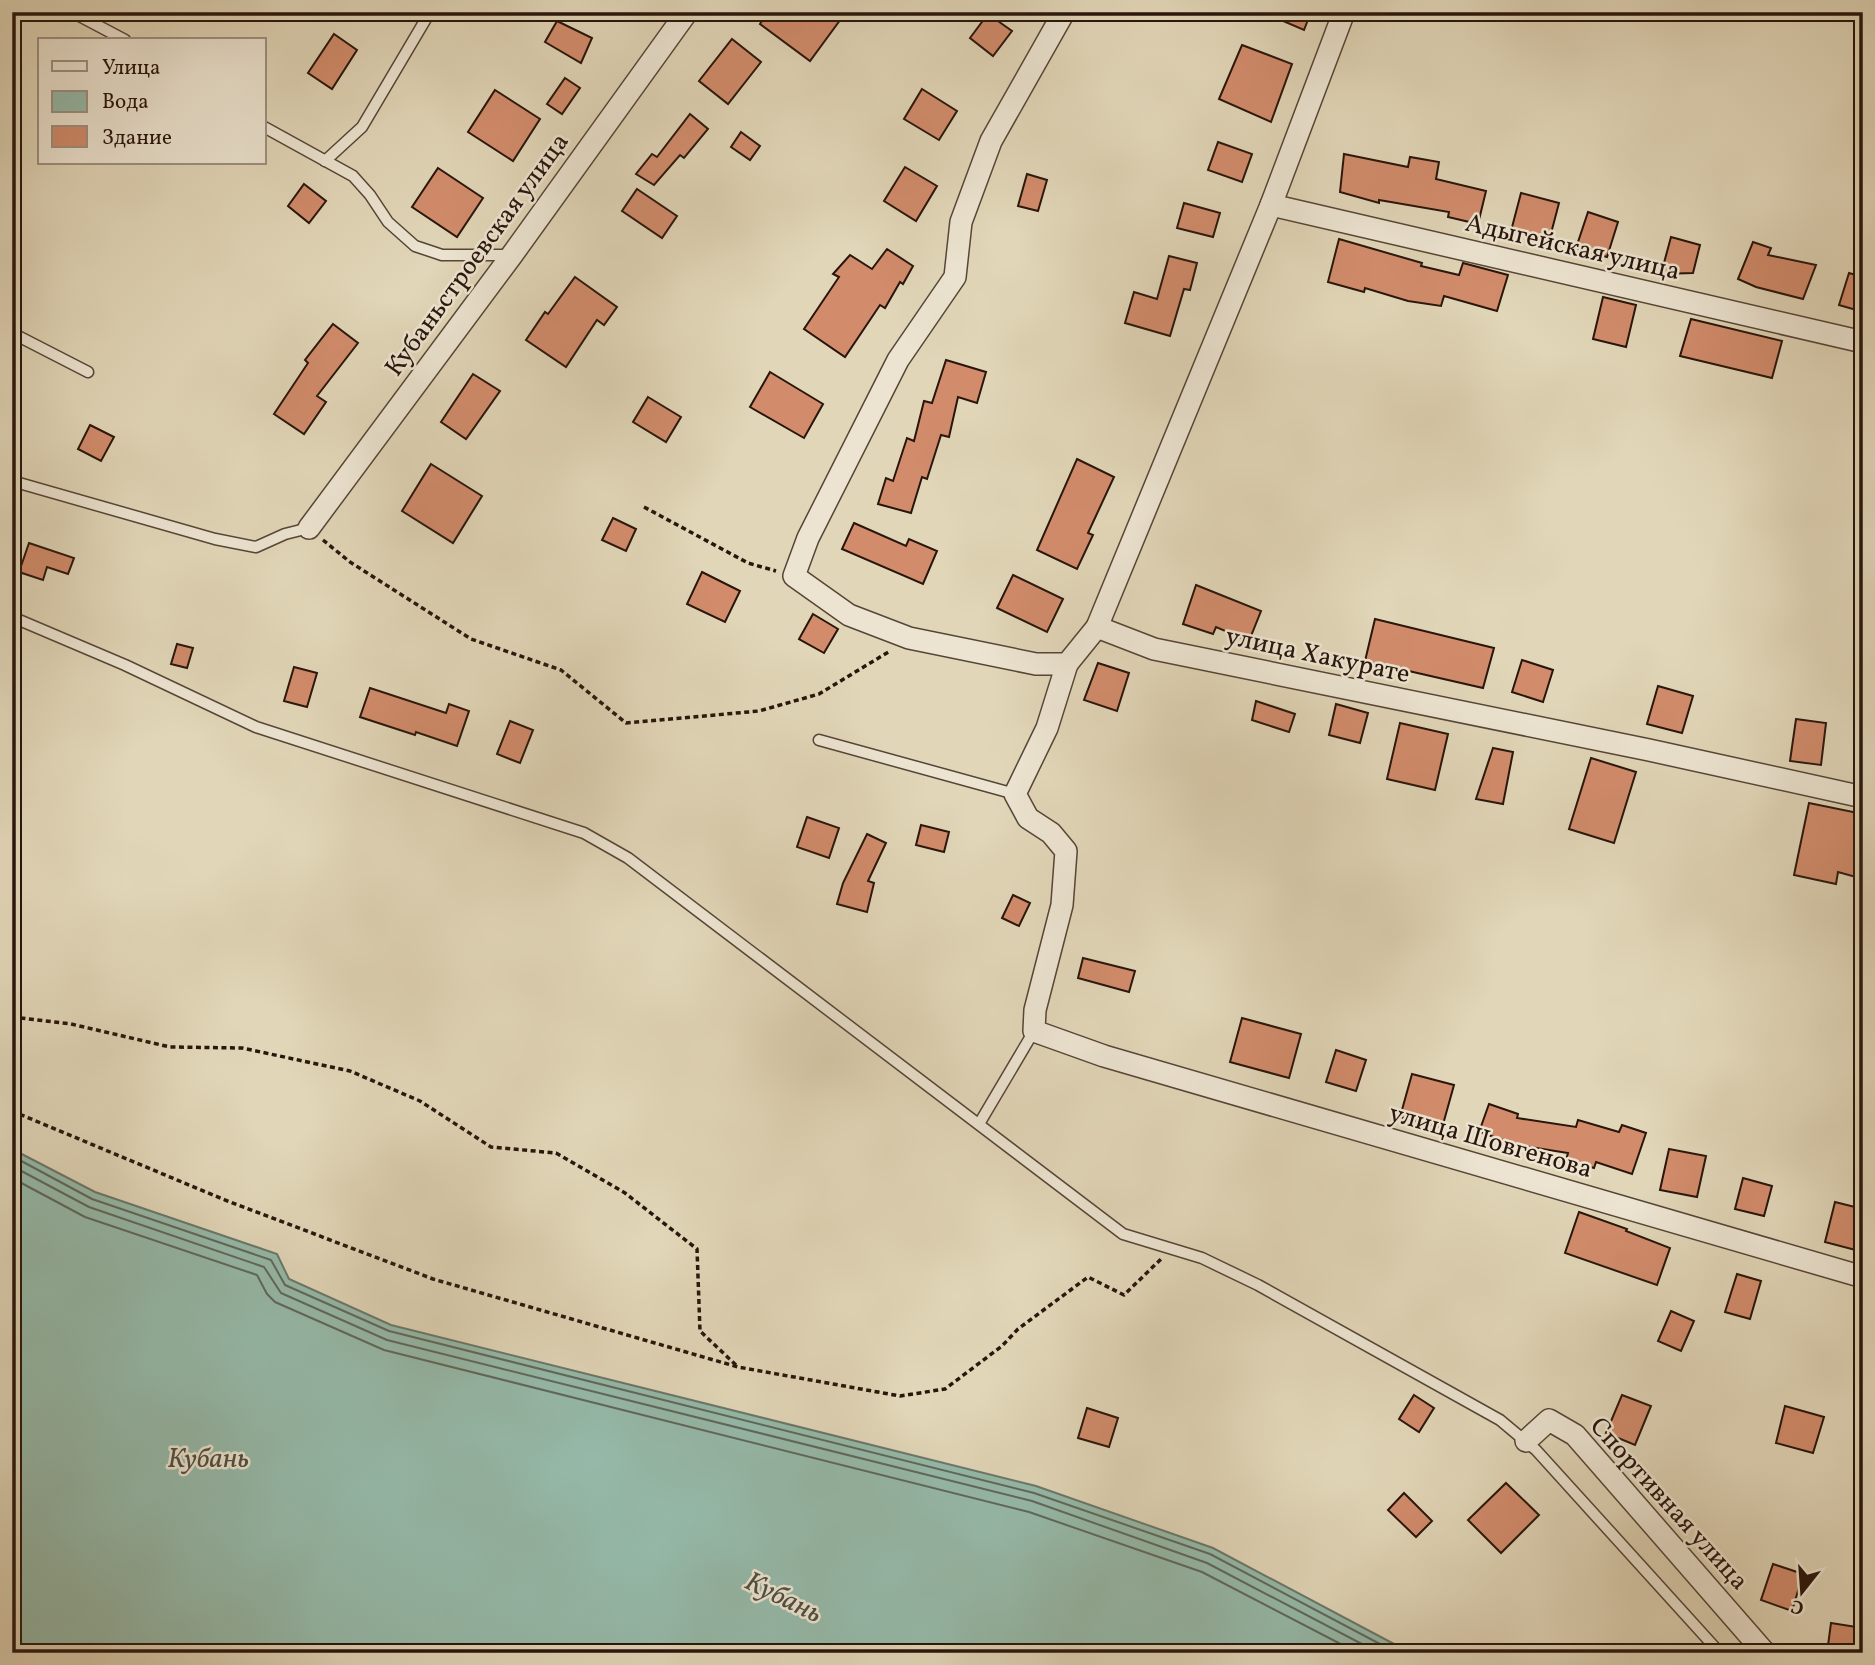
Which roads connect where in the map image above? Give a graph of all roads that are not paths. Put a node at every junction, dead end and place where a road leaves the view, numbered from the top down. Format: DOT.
graph roads {
  1 [pos="72,12"];
  2 [pos="430,12"];
  3 [pos="687,12"];
  4 [pos="1064,12"];
  5 [pos="1344,12"];
  6 [pos="121,38"];
  7 [pos="266,128"];
  8 [pos="325,161"];
  9 [pos="1271,205"];
  10 [pos="512,255"];
  11 [pos="12,332"];
  12 [pos="1863,342"];
  13 [pos="88,372"];
  14 [pos="12,481"];
  15 [pos="309,528"];
  16 [pos="12,617"];
  17 [pos="1097,627"];
  18 [pos="1067,664"];
  19 [pos="819,740"];
  20 [pos="1015,794"];
  21 [pos="1863,797"];
  22 [pos="1034,1031"];
  23 [pos="979,1124"];
  24 [pos="1863,1277"];
  25 [pos="1525,1441"];
  26 [pos="1720,1653"];
  27 [pos="1765,1653"];
  1 -- 6 [label="lane"];
  2 -- 8 [label="lane"];
  3 -- 10 [label="street, Кубаньстроевская улица"];
  4 -- 18 [label="street"];
  5 -- 9 [label="street"];
  7 -- 8 [label="lane"];
  8 -- 10 [label="lane"];
  9 -- 12 [label="street, Адыгейская улица"];
  9 -- 17 [label="street"];
  10 -- 15 [label="street, Кубаньстроевская улица"];
  11 -- 13 [label="lane"];
  14 -- 15 [label="lane"];
  16 -- 23 [label="lane"];
  17 -- 18 [label="street"];
  17 -- 21 [label="street, улица Хакурате"];
  18 -- 20 [label="street"];
  19 -- 20 [label="lane"];
  20 -- 22 [label="street"];
  22 -- 23 [label="lane"];
  22 -- 24 [label="street, улица Шовгенова"];
  23 -- 25 [label="lane"];
  25 -- 26 [label="lane"];
  25 -- 27 [label="street, Спортивная улица"];
}
